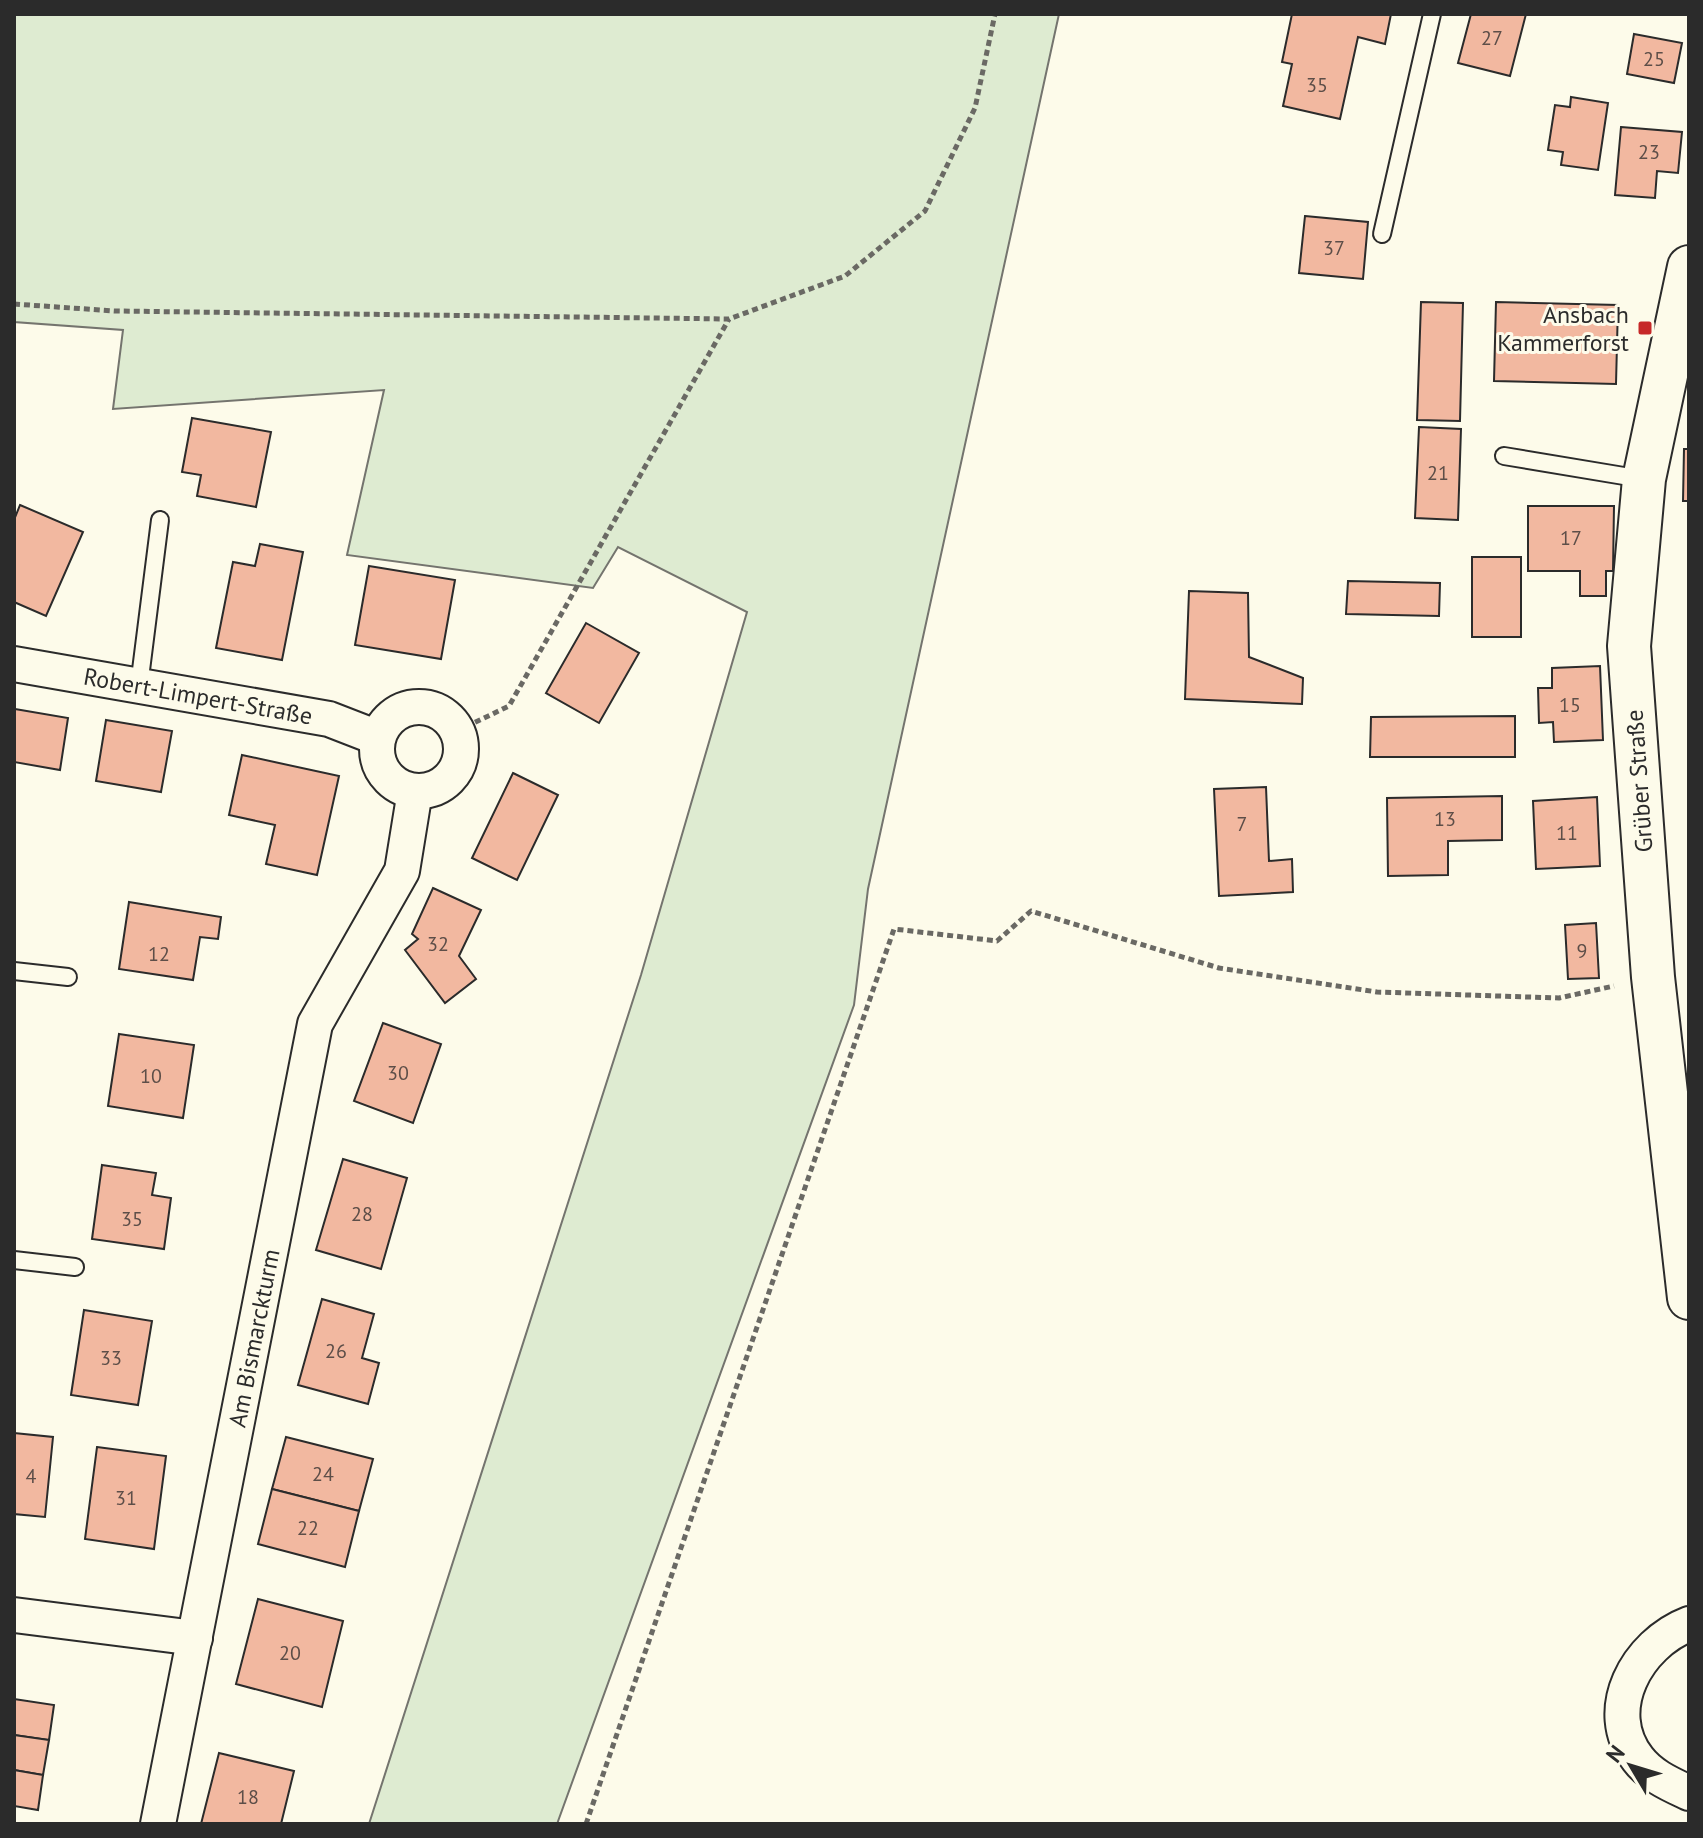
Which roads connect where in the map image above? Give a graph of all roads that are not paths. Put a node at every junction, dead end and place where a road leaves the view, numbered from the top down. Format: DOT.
graph roads {
  1 [pos="1432,14"];
  2 [pos="1382,234"];
  3 [pos="1689,267"];
  4 [pos="1504,456"];
  5 [pos="1644,479"];
  6 [pos="160,520"];
  7 [pos="14,664"];
  8 [pos="139,686"];
  9 [pos="378,738"];
  10 [pos="415,791"];
  11 [pos="14,971"];
  12 [pos="68,977"];
  13 [pos="14,1260"];
  14 [pos="75,1267"];
  15 [pos="1689,1298"];
  16 [pos="14,1615"];
  17 [pos="1689,1624"];
  18 [pos="195,1638"];
  19 [pos="1689,1793"];
  20 [pos="158,1824"];
  1 -- 2 [label="lane"];
  3 -- 5 [label="street, Grüber Straße"];
  4 -- 5 [label="lane"];
  5 -- 15 [label="street, Grüber Straße"];
  6 -- 8 [label="lane"];
  7 -- 8 [label="street, Robert-Limpert-Straße"];
  8 -- 9 [label="street, Robert-Limpert-Straße"];
  9 -- 10 [label="street"];
  9 -- 10 [label="street"];
  10 -- 18 [label="street, Am Bismarckturm"];
  11 -- 12 [label="lane"];
  13 -- 14 [label="lane"];
  16 -- 18 [label="street"];
  17 -- 19 [label="street"];
  18 -- 20 [label="street, Am Bismarckturm"];
}
